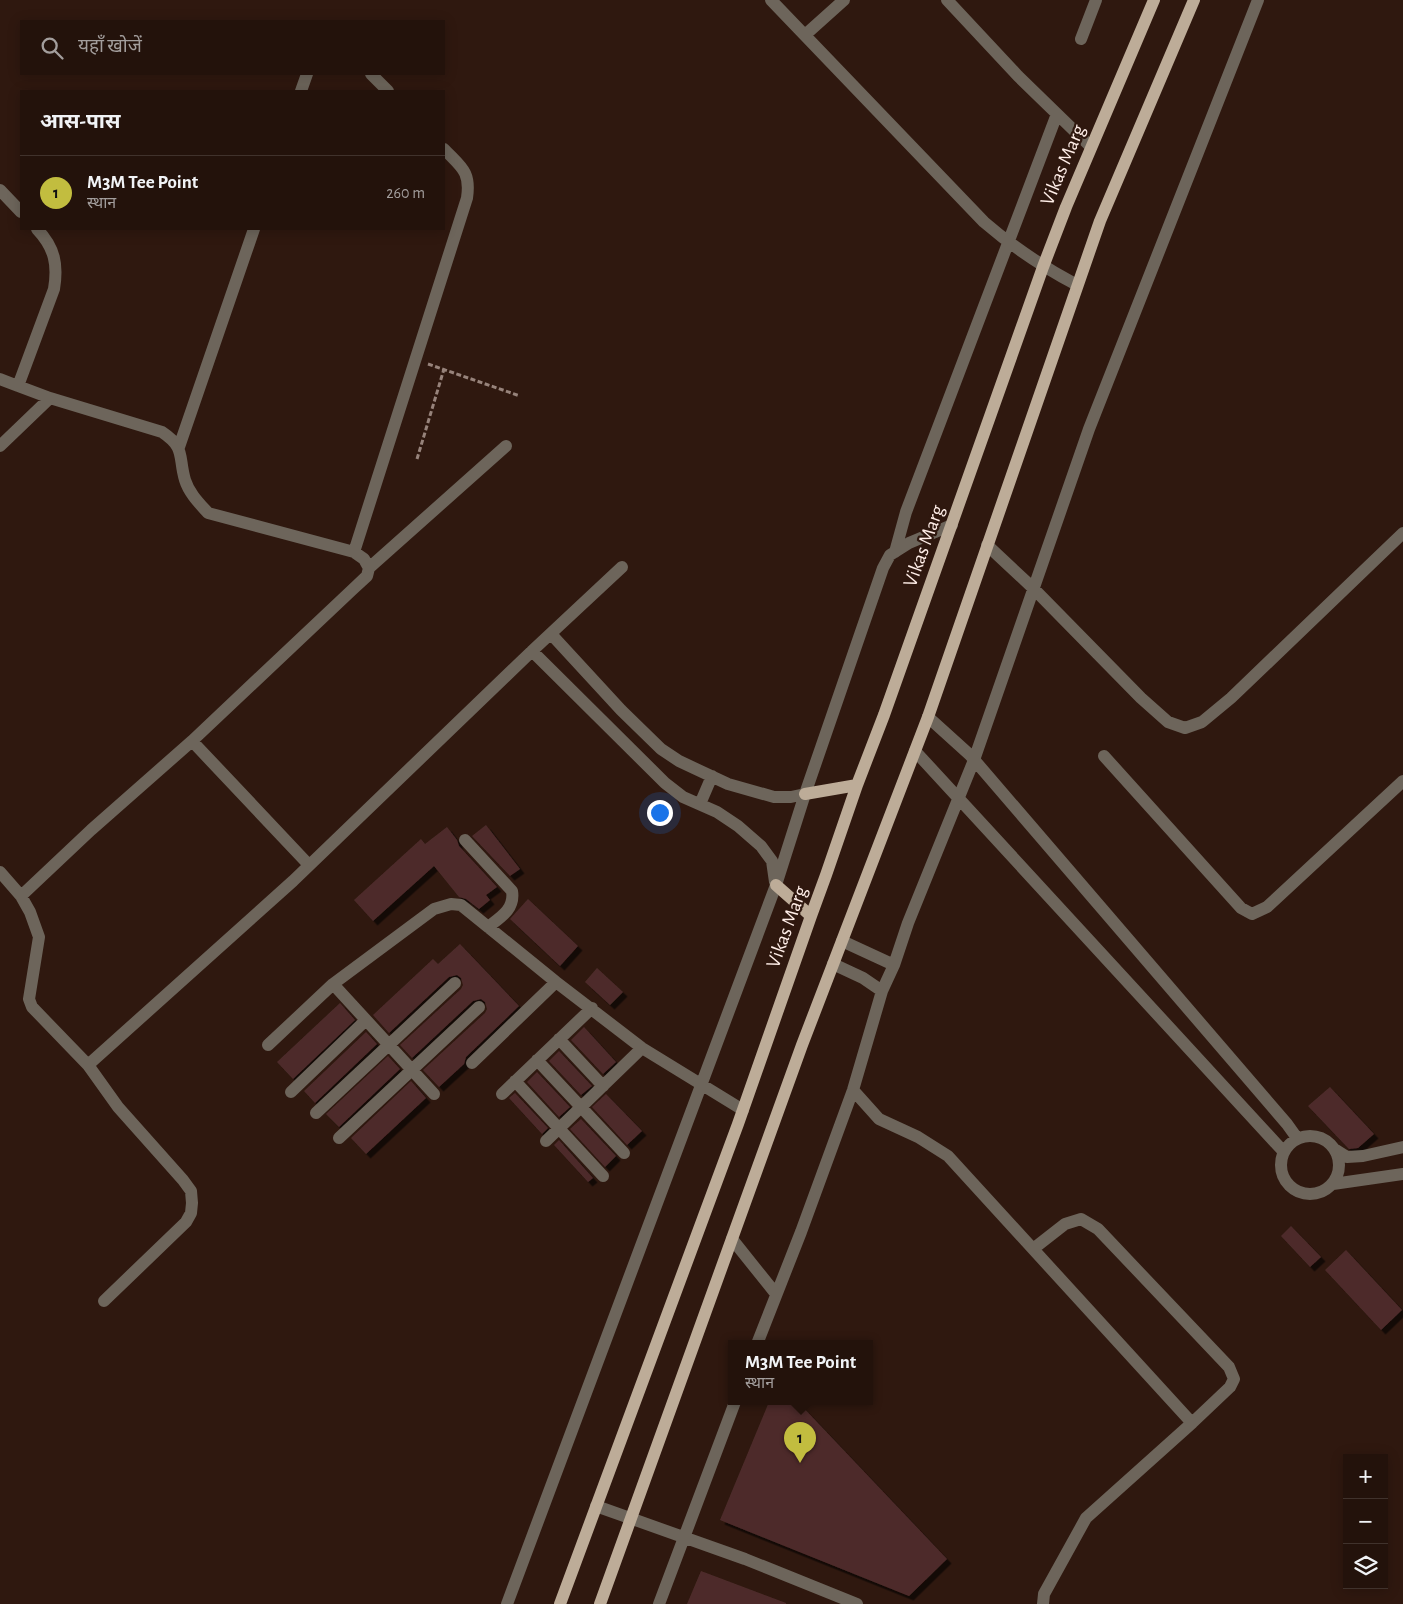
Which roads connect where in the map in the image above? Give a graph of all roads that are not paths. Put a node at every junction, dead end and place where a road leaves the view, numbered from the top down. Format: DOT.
graph roads {
  1 [pos="771,0"];
  2 [pos="844,0"];
  3 [pos="947,0"];
  4 [pos="1096,0"];
  5 [pos="1154,0"];
  6 [pos="1194,0"];
  7 [pos="1258,0"];
  8 [pos="805,35"];
  9 [pos="1081,38"];
  10 [pos="307,75"];
  11 [pos="372,75"];
  12 [pos="301,90"];
  13 [pos="387,90"];
  14 [pos="1057,114"];
  15 [pos="1091,147"];
  16 [pos="445,150"];
  17 [pos="0,190"];
  18 [pos="20,211"];
  19 [pos="39,230"];
  20 [pos="254,230"];
  21 [pos="1007,243"];
  22 [pos="1043,267"];
  23 [pos="1077,285"];
  24 [pos="0,379"];
  25 [pos="18,386"];
  26 [pos="50,398"];
  27 [pos="0,446"];
  28 [pos="179,446"];
  29 [pos="506,446"];
  30 [pos="952,525"];
  31 [pos="1403,533"];
  32 [pos="987,545"];
  33 [pos="354,552"];
  34 [pos="895,552"];
  35 [pos="622,567"];
  36 [pos="369,568"];
  37 [pos="1033,588"];
  38 [pos="551,634"];
  39 [pos="532,651"];
  40 [pos="928,716"];
  41 [pos="192,741"];
  42 [pos="915,751"];
  43 [pos="1104,756"];
  44 [pos="974,760"];
  45 [pos="712,776"];
  46 [pos="1403,781"];
  47 [pos="857,785"];
  48 [pos="805,794"];
  49 [pos="958,798"];
  50 [pos="700,804"];
  51 [pos="465,840"];
  52 [pos="309,865"];
  53 [pos="0,872"];
  54 [pos="776,885"];
  55 [pos="21,896"];
  56 [pos="810,916"];
  57 [pos="488,927"];
  58 [pos="842,941"];
  59 [pos="832,964"];
  60 [pos="894,965"];
  61 [pos="556,982"];
  62 [pos="455,983"];
  63 [pos="333,984"];
  64 [pos="882,991"];
  65 [pos="479,1007"];
  66 [pos="592,1008"];
  67 [pos="366,1020"];
  68 [pos="559,1040"];
  69 [pos="268,1045"];
  70 [pos="389,1045"];
  71 [pos="642,1048"];
  72 [pos="537,1060"];
  73 [pos="472,1063"];
  74 [pos="88,1065"];
  75 [pos="412,1070"];
  76 [pos="515,1081"];
  77 [pos="701,1083"];
  78 [pos="603,1086"];
  79 [pos="853,1090"];
  80 [pos="291,1092"];
  81 [pos="434,1094"];
  82 [pos="502,1094"];
  83 [pos="581,1107"];
  84 [pos="743,1110"];
  85 [pos="316,1113"];
  86 [pos="559,1128"];
  87 [pos="339,1138"];
  88 [pos="1297,1138"];
  89 [pos="546,1141"];
  90 [pos="1403,1147"];
  91 [pos="1336,1150"];
  92 [pos="1283,1151"];
  93 [pos="624,1153"];
  94 [pos="1403,1174"];
  95 [pos="603,1176"];
  96 [pos="1333,1184"];
  97 [pos="732,1239"];
  98 [pos="1033,1249"];
  99 [pos="776,1294"];
  100 [pos="104,1300"];
  101 [pos="759,1340"];
  102 [pos="734,1405"];
  103 [pos="1192,1423"];
  104 [pos="596,1506"];
  105 [pos="632,1519"];
  106 [pos="683,1537"];
  107 [pos="507,1604"];
  108 [pos="560,1604"];
  109 [pos="600,1604"];
  110 [pos="659,1604"];
  111 [pos="857,1604"];
  112 [pos="1043,1604"];
  1 -- 8 [label="street"];
  2 -- 8 [label="street"];
  3 -- 14 [label="street"];
  4 -- 9 [label="street"];
  5 -- 15 [label="main road, Vikas Marg"];
  6 -- 23 [label="main road"];
  7 -- 37 [label="street"];
  8 -- 21 [label="street"];
  10 -- 12 [label="street"];
  11 -- 13 [label="street"];
  14 -- 15 [label="street"];
  14 -- 21 [label="street"];
  15 -- 22 [label="main road, Vikas Marg"];
  16 -- 33 [label="street"];
  17 -- 18 [label="street"];
  19 -- 25 [label="street"];
  20 -- 28 [label="street"];
  21 -- 22 [label="street"];
  21 -- 34 [label="street"];
  22 -- 23 [label="street"];
  22 -- 30 [label="main road, Vikas Marg"];
  23 -- 32 [label="main road"];
  24 -- 25 [label="street"];
  25 -- 26 [label="street"];
  26 -- 27 [label="street"];
  26 -- 28 [label="street"];
  28 -- 33 [label="street"];
  29 -- 36 [label="street"];
  30 -- 34 [label="street"];
  30 -- 47 [label="main road, Vikas Marg"];
  31 -- 37 [label="street"];
  32 -- 37 [label="street"];
  32 -- 40 [label="main road"];
  33 -- 36 [label="street"];
  34 -- 48 [label="street"];
  35 -- 38 [label="street"];
  36 -- 41 [label="street"];
  37 -- 44 [label="street"];
  38 -- 39 [label="street"];
  38 -- 45 [label="street"];
  39 -- 50 [label="street"];
  39 -- 52 [label="street"];
  40 -- 42 [label="main road"];
  40 -- 44 [label="street"];
  41 -- 52 [label="street"];
  41 -- 55 [label="street"];
  42 -- 49 [label="street"];
  42 -- 58 [label="main road"];
  43 -- 46 [label="street"];
  44 -- 49 [label="street"];
  44 -- 88 [label="street"];
  45 -- 48 [label="street"];
  45 -- 50 [label="street"];
  47 -- 48 [label="main road"];
  47 -- 56 [label="main road, Vikas Marg"];
  48 -- 54 [label="street"];
  49 -- 60 [label="street"];
  49 -- 92 [label="street"];
  50 -- 54 [label="street"];
  51 -- 57 [label="street"];
  52 -- 74 [label="street"];
  53 -- 55 [label="street"];
  54 -- 56 [label="main road"];
  54 -- 77 [label="street"];
  55 -- 74 [label="street"];
  56 -- 84 [label="main road, Vikas Marg"];
  57 -- 61 [label="street"];
  57 -- 63 [label="street"];
  58 -- 59 [label="main road"];
  58 -- 60 [label="street"];
  59 -- 64 [label="street"];
  59 -- 97 [label="main road"];
  60 -- 64 [label="street"];
  61 -- 66 [label="street"];
  61 -- 73 [label="street"];
  62 -- 70 [label="street"];
  63 -- 67 [label="street"];
  63 -- 69 [label="street"];
  64 -- 79 [label="street"];
  65 -- 75 [label="street"];
  66 -- 68 [label="street"];
  66 -- 71 [label="street"];
  67 -- 70 [label="street"];
  67 -- 80 [label="street"];
  68 -- 72 [label="street"];
  68 -- 78 [label="street"];
  70 -- 75 [label="street"];
  70 -- 85 [label="street"];
  71 -- 77 [label="street"];
  71 -- 78 [label="street"];
  72 -- 76 [label="street"];
  72 -- 83 [label="street"];
  74 -- 100 [label="street"];
  75 -- 81 [label="street"];
  75 -- 87 [label="street"];
  76 -- 82 [label="street"];
  76 -- 86 [label="street"];
  77 -- 84 [label="street"];
  77 -- 107 [label="street"];
  78 -- 83 [label="street"];
  79 -- 98 [label="street"];
  79 -- 99 [label="street"];
  83 -- 86 [label="street"];
  83 -- 93 [label="street"];
  84 -- 104 [label="main road, Vikas Marg"];
  86 -- 89 [label="street"];
  86 -- 95 [label="street"];
  88 -- 91 [label="street"];
  88 -- 92 [label="street"];
  90 -- 91 [label="street"];
  91 -- 96 [label="street"];
  92 -- 96 [label="street"];
  94 -- 96 [label="street"];
  97 -- 99 [label="street"];
  97 -- 105 [label="main road"];
  98 -- 103 [label="street"];
  98 -- 103 [label="street"];
  99 -- 101 [label="street"];
  102 -- 106 [label="street"];
  103 -- 112 [label="street"];
  104 -- 105 [label="street"];
  104 -- 108 [label="main road, Vikas Marg"];
  105 -- 106 [label="street"];
  105 -- 109 [label="main road"];
  106 -- 110 [label="street"];
  106 -- 111 [label="street"];
}
